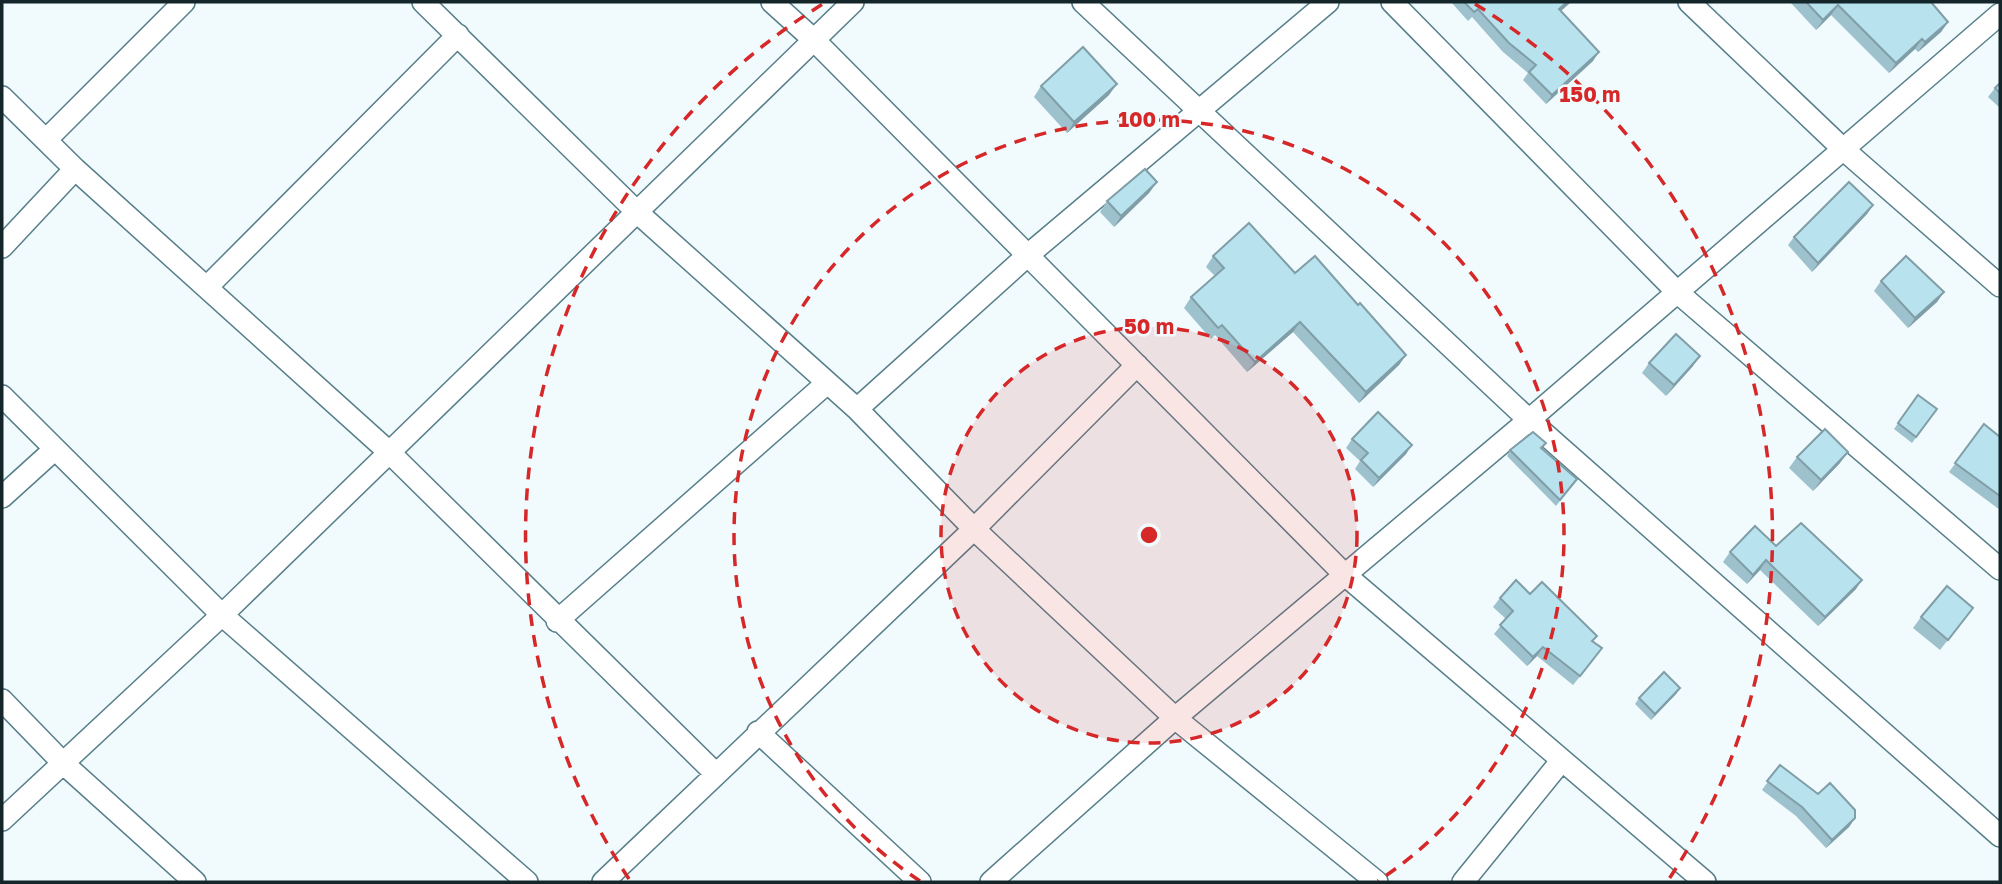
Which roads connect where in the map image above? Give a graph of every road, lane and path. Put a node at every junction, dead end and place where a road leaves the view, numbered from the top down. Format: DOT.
graph roads {
  1 [pos="184,2"];
  2 [pos="423,2"];
  3 [pos="772,2"];
  4 [pos="853,2"];
  5 [pos="1083,2"];
  6 [pos="1328,2"];
  7 [pos="1392,2"];
  8 [pos="1689,2"];
  9 [pos="1996,2"];
  10 [pos="2000,6"];
  11 [pos="2000,14"];
  12 [pos="458,35"];
  13 [pos="814,40"];
  14 [pos="2,97"];
  15 [pos="1201,110"];
  16 [pos="47,139"];
  17 [pos="1843,149"];
  18 [pos="75,169"];
  19 [pos="638,212"];
  20 [pos="2,247"];
  21 [pos="1028,255"];
  22 [pos="2000,286"];
  23 [pos="207,287"];
  24 [pos="1676,292"];
  25 [pos="1137,365"];
  26 [pos="827,383"];
  27 [pos="2,396"];
  28 [pos="856,409"];
  29 [pos="1529,420"];
  30 [pos="55,449"];
  31 [pos="389,452"];
  32 [pos="2,497"];
  33 [pos="974,529"];
  34 [pos="2000,569"];
  35 [pos="1344,574"];
  36 [pos="222,615"];
  37 [pos="557,621"];
  38 [pos="2,700"];
  39 [pos="1175,718"];
  40 [pos="758,732"];
  41 [pos="1562,760"];
  42 [pos="64,764"];
  43 [pos="716,774"];
  44 [pos="2,820"];
  45 [pos="2000,836"];
  46 [pos="195,882"];
  47 [pos="527,882"];
  48 [pos="603,882"];
  49 [pos="920,882"];
  50 [pos="991,882"];
  51 [pos="1377,882"];
  52 [pos="1463,882"];
  53 [pos="1705,882"];
  1 -- 16 [label="street"];
  2 -- 12 [label="street"];
  3 -- 13 [label="street"];
  4 -- 13 [label="street"];
  5 -- 15 [label="street"];
  6 -- 15 [label="street"];
  7 -- 24 [label="street"];
  8 -- 17 [label="street"];
  9 -- 10 [label="street"];
  11 -- 17 [label="street"];
  12 -- 19 [label="street"];
  12 -- 23 [label="street"];
  13 -- 19 [label="street"];
  13 -- 21 [label="street"];
  14 -- 16 [label="street"];
  15 -- 21 [label="street"];
  15 -- 29 [label="street"];
  16 -- 18 [label="street"];
  17 -- 22 [label="street"];
  17 -- 24 [label="street"];
  18 -- 20 [label="street"];
  18 -- 23 [label="street"];
  19 -- 26 [label="street"];
  19 -- 31 [label="street"];
  21 -- 25 [label="street"];
  21 -- 28 [label="street"];
  23 -- 31 [label="street"];
  24 -- 29 [label="street"];
  24 -- 34 [label="street"];
  25 -- 33 [label="street"];
  25 -- 35 [label="street"];
  26 -- 28 [label="street"];
  26 -- 37 [label="street"];
  27 -- 30 [label="street"];
  28 -- 33 [label="street"];
  29 -- 35 [label="street"];
  29 -- 45 [label="street"];
  30 -- 32 [label="street"];
  30 -- 36 [label="street"];
  31 -- 36 [label="street"];
  31 -- 37 [label="street"];
  33 -- 39 [label="street"];
  33 -- 40 [label="street"];
  35 -- 39 [label="street"];
  35 -- 41 [label="street"];
  36 -- 42 [label="street"];
  36 -- 47 [label="street"];
  37 -- 43 [label="street"];
  38 -- 42 [label="street"];
  39 -- 50 [label="street"];
  39 -- 51 [label="street"];
  40 -- 43 [label="street"];
  40 -- 49 [label="street"];
  41 -- 52 [label="street"];
  41 -- 53 [label="street"];
  42 -- 44 [label="street"];
  42 -- 46 [label="street"];
  43 -- 48 [label="street"];
}
